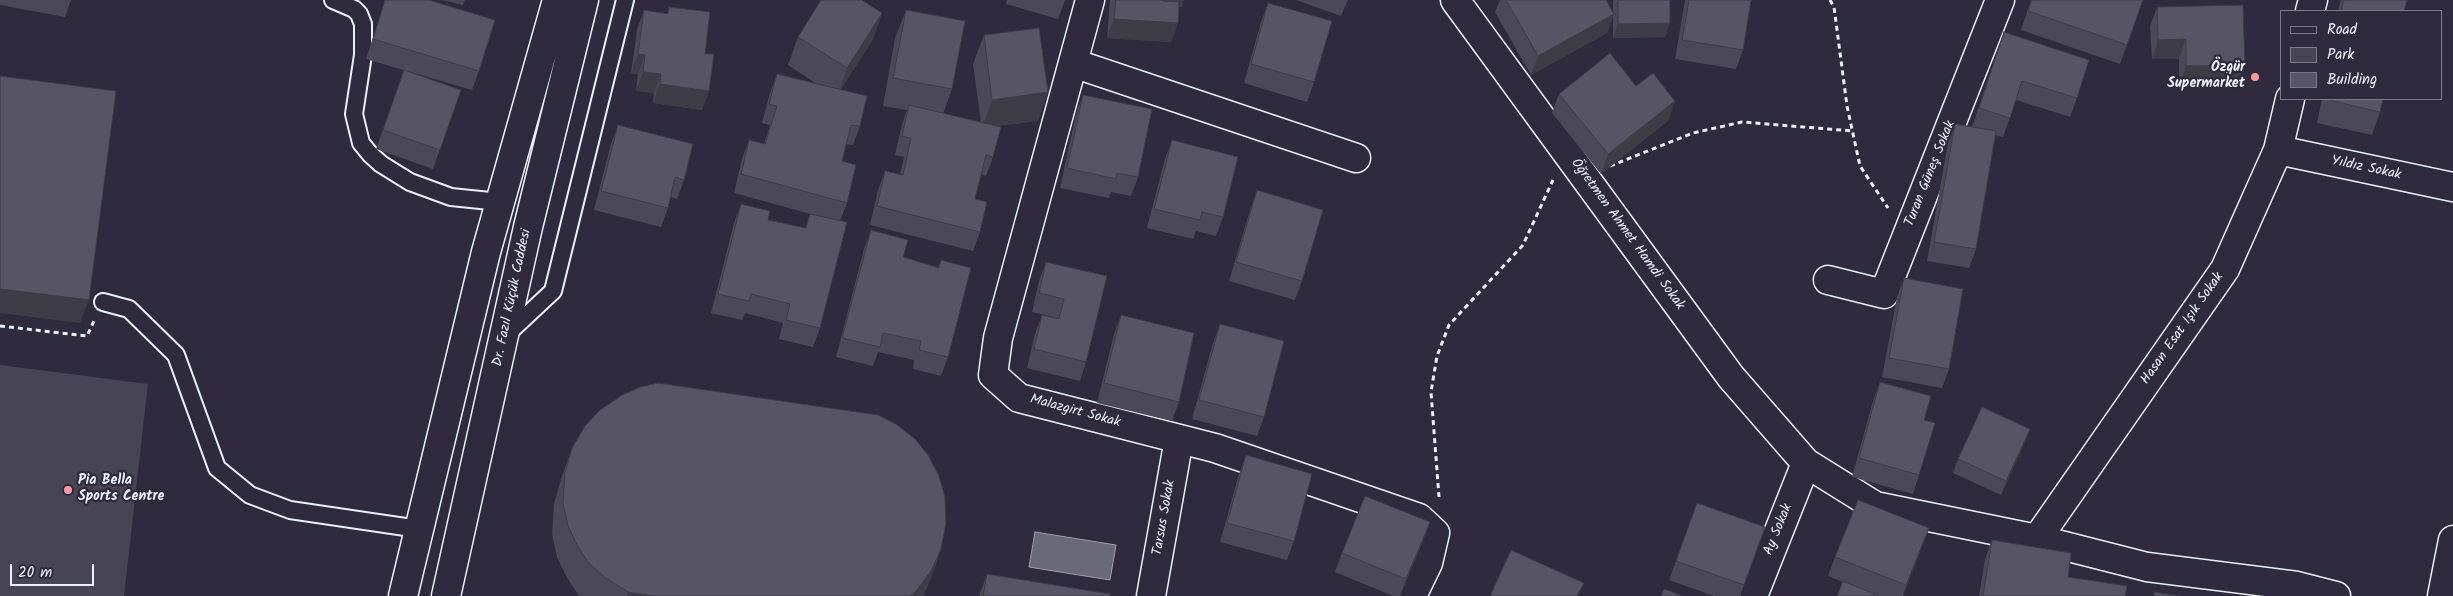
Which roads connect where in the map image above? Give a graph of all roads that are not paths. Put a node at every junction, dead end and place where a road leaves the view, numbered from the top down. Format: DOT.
graph roads {
  1 [pos="333,0"];
  2 [pos="557,0"];
  3 [pos="584,0"];
  4 [pos="625,0"];
  5 [pos="1090,0"];
  6 [pos="2000,0"];
  7 [pos="1462,2"];
  8 [pos="1073,63"];
  9 [pos="2290,100"];
  10 [pos="2278,150"];
  11 [pos="1356,158"];
  12 [pos="2453,187"];
  13 [pos="500,202"];
  14 [pos="1828,280"];
  15 [pos="103,302"];
  16 [pos="504,337"];
  17 [pos="1179,440"];
  18 [pos="1806,463"];
  19 [pos="419,529"];
  20 [pos="2037,540"];
  21 [pos="2453,540"];
  22 [pos="2249,588"];
  23 [pos="403,596"];
  24 [pos="446,596"];
  25 [pos="1151,596"];
  26 [pos="1412,596"];
  27 [pos="1753,596"];
  28 [pos="2336,596"];
  29 [pos="2442,596"];
  1 -- 13 [label="lane"];
  2 -- 13 [label="street"];
  3 -- 16 [label="street, Dr. Fazıl Küçük Caddesi"];
  4 -- 16 [label="lane"];
  5 -- 8 [label="street, Malazgirt Sokak"];
  6 -- 14 [label="street, Turan Güneş Sokak"];
  7 -- 18 [label="street, Öğretmen Ahmet Hamdi Sokak"];
  8 -- 11 [label="street"];
  8 -- 17 [label="street, Malazgirt Sokak"];
  9 -- 10 [label="street, Hasan Esat Işık Sokak"];
  10 -- 12 [label="street, Yıldız Sokak"];
  10 -- 20 [label="street, Hasan Esat Işık Sokak"];
  13 -- 19 [label="street"];
  15 -- 19 [label="lane"];
  16 -- 24 [label="street, Dr. Fazıl Küçük Caddesi"];
  17 -- 25 [label="street, Tarsus Sokak"];
  17 -- 26 [label="street, Malazgirt Sokak"];
  18 -- 20 [label="street"];
  18 -- 27 [label="street, Ay Sokak"];
  19 -- 23 [label="street"];
  20 -- 22 [label="street"];
  21 -- 29 [label="street"];
  22 -- 28 [label="street"];
}
